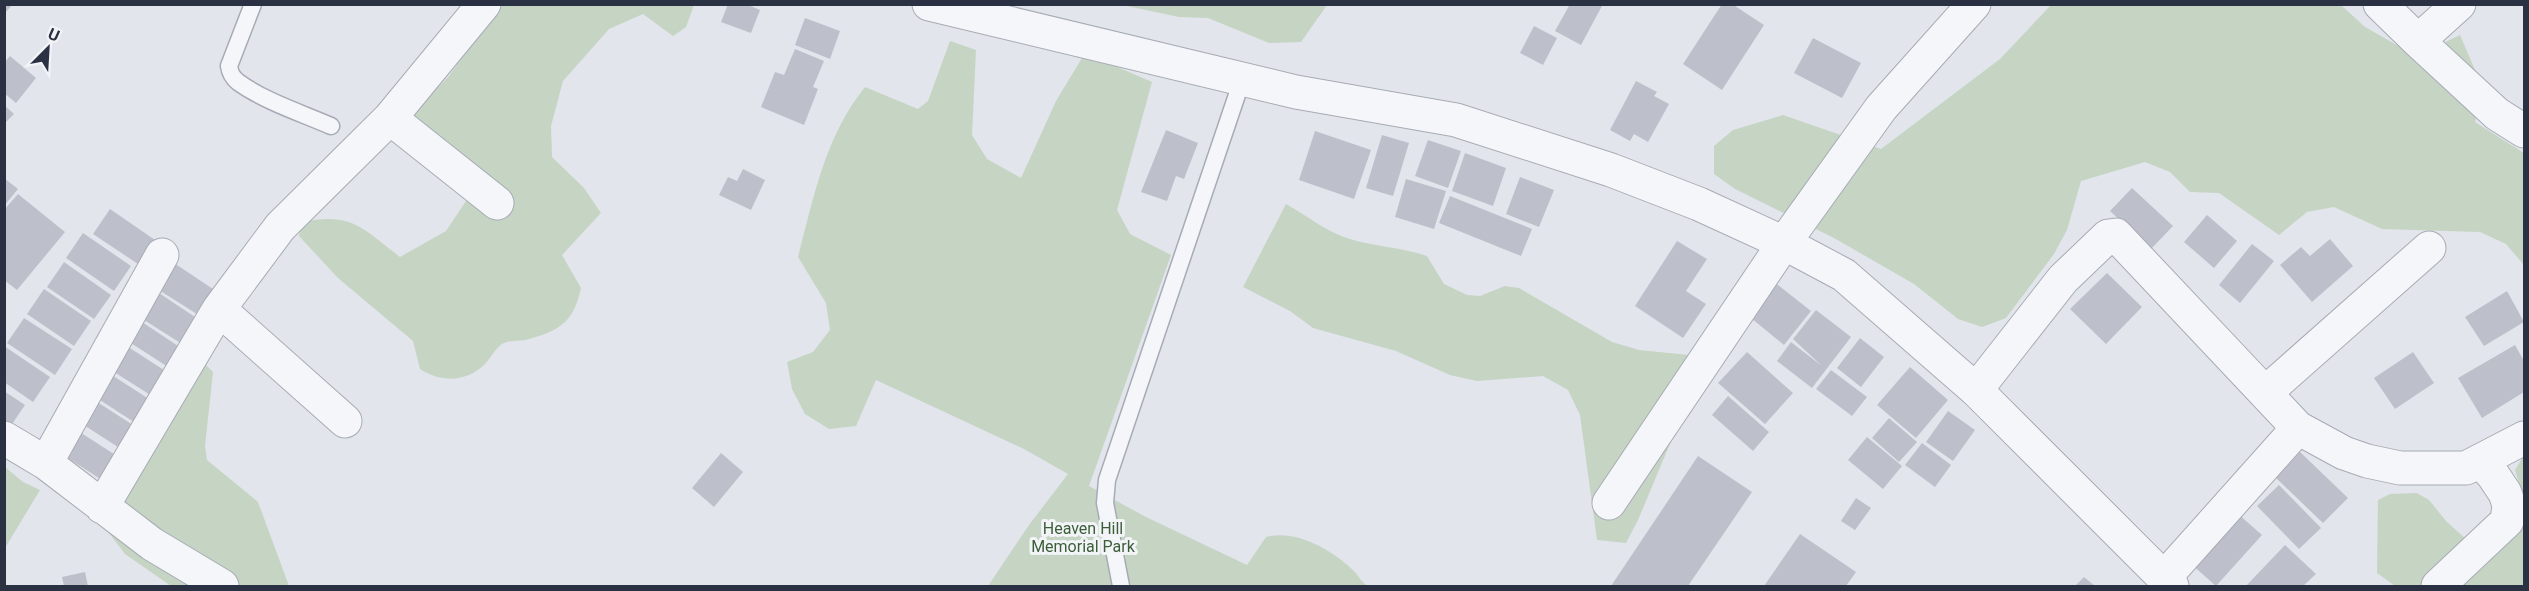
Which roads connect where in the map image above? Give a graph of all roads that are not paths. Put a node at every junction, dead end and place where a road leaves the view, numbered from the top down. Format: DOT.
graph roads {
  1 [pos="253,4"];
  2 [pos="484,4"];
  3 [pos="929,4"];
  4 [pos="1974,4"];
  5 [pos="2380,4"];
  6 [pos="2459,4"];
  7 [pos="2418,41"];
  8 [pos="1242,80"];
  9 [pos="390,118"];
  10 [pos="331,126"];
  11 [pos="2524,131"];
  12 [pos="497,203"];
  13 [pos="1784,243"];
  14 [pos="2429,248"];
  15 [pos="162,255"];
  16 [pos="219,309"];
  17 [pos="1976,390"];
  18 [pos="2265,393"];
  19 [pos="345,421"];
  20 [pos="2298,428"];
  21 [pos="4,438"];
  22 [pos="2524,438"];
  23 [pos="2480,461"];
  24 [pos="46,463"];
  25 [pos="1609,503"];
  26 [pos="102,507"];
  27 [pos="2168,582"];
  28 [pos="222,586"];
  29 [pos="1121,586"];
  30 [pos="2438,586"];
  1 -- 10 [label="lane"];
  2 -- 9 [label="street"];
  3 -- 8 [label="street"];
  4 -- 13 [label="street"];
  5 -- 7 [label="street"];
  6 -- 7 [label="street"];
  7 -- 11 [label="street"];
  8 -- 13 [label="street"];
  8 -- 29 [label="lane"];
  9 -- 12 [label="street"];
  9 -- 16 [label="street"];
  13 -- 17 [label="street"];
  13 -- 25 [label="street"];
  14 -- 18 [label="street"];
  15 -- 24 [label="street"];
  16 -- 19 [label="street"];
  16 -- 26 [label="street"];
  17 -- 18 [label="street"];
  17 -- 27 [label="street"];
  18 -- 20 [label="street"];
  20 -- 23 [label="street"];
  20 -- 27 [label="street"];
  21 -- 24 [label="street"];
  22 -- 23 [label="street"];
  23 -- 30 [label="street"];
  24 -- 26 [label="street"];
  26 -- 28 [label="street"];
}
